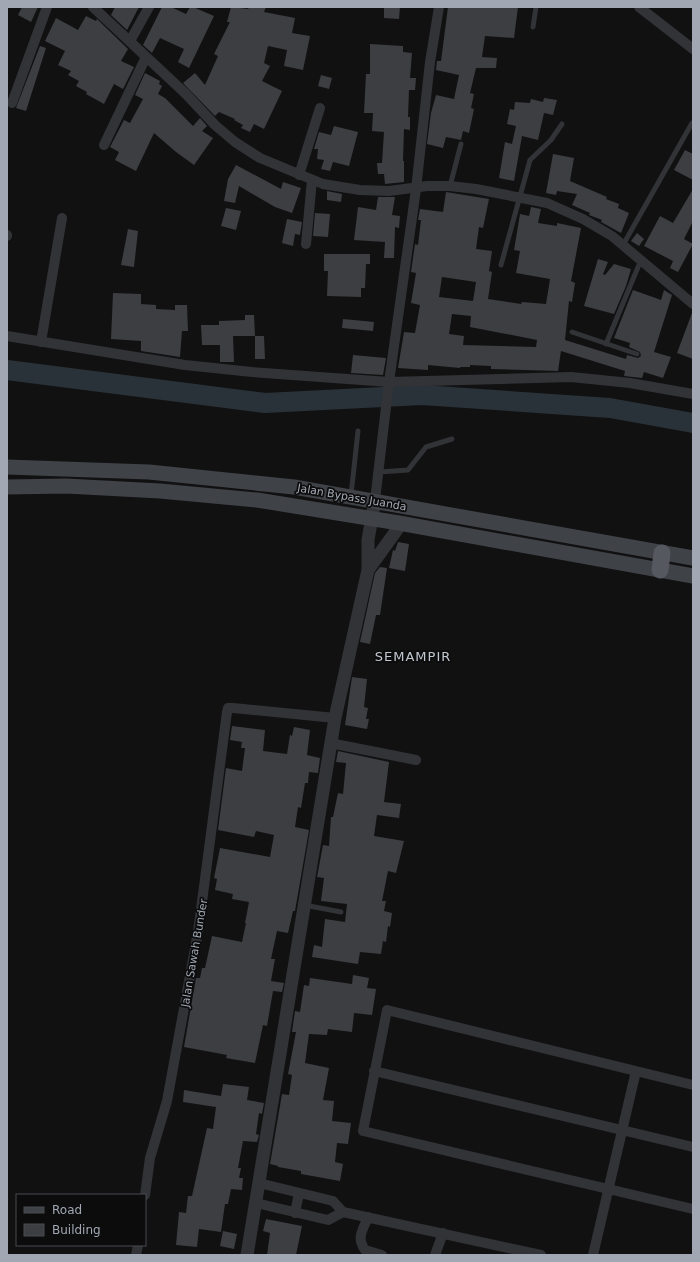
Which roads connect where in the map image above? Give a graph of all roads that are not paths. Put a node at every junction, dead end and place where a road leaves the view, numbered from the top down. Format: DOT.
graph roads {
  1 [pos="47,7"];
  2 [pos="93,7"];
  3 [pos="149,7"];
  4 [pos="439,7"];
  5 [pos="536,7"];
  6 [pos="639,7"];
  7 [pos="533,27"];
  8 [pos="130,41"];
  9 [pos="693,49"];
  10 [pos="146,57"];
  11 [pos="12,103"];
  12 [pos="320,108"];
  13 [pos="692,123"];
  14 [pos="562,124"];
  15 [pos="461,144"];
  16 [pos="104,145"];
  17 [pos="300,175"];
  18 [pos="312,180"];
  19 [pos="450,186"];
  20 [pos="416,189"];
  21 [pos="519,198"];
  22 [pos="62,218"];
  23 [pos="306,244"];
  24 [pos="623,245"];
  25 [pos="641,260"];
  26 [pos="501,265"];
  27 [pos="693,304"];
  28 [pos="572,332"];
  29 [pos="7,336"];
  30 [pos="41,342"];
  31 [pos="606,344"];
  32 [pos="637,354"];
  33 [pos="388,385"];
  34 [pos="693,394"];
  35 [pos="358,430"];
  36 [pos="452,439"];
  37 [pos="7,468"];
  38 [pos="92,470"];
  39 [pos="380,472"];
  40 [pos="7,487"];
  41 [pos="93,488"];
  42 [pos="351,497"];
  43 [pos="375,500"];
  44 [pos="371,519"];
  45 [pos="401,524"];
  46 [pos="662,553"];
  47 [pos="693,558"];
  48 [pos="368,570"];
  49 [pos="660,570"];
  50 [pos="693,576"];
  51 [pos="335,718"];
  52 [pos="330,743"];
  53 [pos="416,760"];
  54 [pos="303,904"];
  55 [pos="341,912"];
  56 [pos="374,1071"];
  57 [pos="636,1071"];
  58 [pos="693,1085"];
  59 [pos="622,1131"];
  60 [pos="693,1146"];
  61 [pos="259,1183"];
  62 [pos="608,1188"];
  63 [pos="299,1193"];
  64 [pos="145,1194"];
  65 [pos="256,1203"];
  66 [pos="693,1208"];
  67 [pos="342,1212"];
  68 [pos="295,1213"];
  69 [pos="368,1217"];
  70 [pos="443,1233"];
  71 [pos="247,1255"];
  72 [pos="382,1255"];
  73 [pos="435,1255"];
  74 [pos="541,1255"];
  75 [pos="593,1255"];
  1 -- 11 [label="street"];
  2 -- 8 [label="street"];
  3 -- 8 [label="street"];
  4 -- 20 [label="street"];
  5 -- 7 [label="lane"];
  6 -- 9 [label="street"];
  8 -- 10 [label="street"];
  10 -- 16 [label="street"];
  10 -- 17 [label="street"];
  12 -- 17 [label="street"];
  13 -- 24 [label="lane"];
  14 -- 21 [label="lane"];
  15 -- 19 [label="lane"];
  17 -- 18 [label="street"];
  18 -- 20 [label="street"];
  18 -- 23 [label="street"];
  19 -- 20 [label="street"];
  19 -- 21 [label="street"];
  20 -- 33 [label="street"];
  21 -- 24 [label="street"];
  21 -- 26 [label="lane"];
  22 -- 30 [label="street"];
  24 -- 25 [label="street"];
  25 -- 27 [label="street"];
  25 -- 31 [label="lane"];
  28 -- 31 [label="lane"];
  29 -- 30 [label="street"];
  30 -- 33 [label="street"];
  31 -- 32 [label="lane"];
  33 -- 34 [label="street"];
  33 -- 39 [label="street"];
  35 -- 42 [label="lane"];
  36 -- 39 [label="lane"];
  37 -- 38 [label="main road, Jalan Bypass Juanda"];
  38 -- 41 [label="main road"];
  38 -- 42 [label="main road, Jalan Bypass Juanda"];
  39 -- 43 [label="street"];
  40 -- 41 [label="main road, Jalan Bypass Juanda"];
  41 -- 44 [label="main road, Jalan Bypass Juanda"];
  42 -- 43 [label="main road, Jalan Bypass Juanda"];
  43 -- 44 [label="street"];
  43 -- 46 [label="main road, Jalan Bypass Juanda"];
  44 -- 45 [label="main road, Jalan Bypass Juanda"];
  44 -- 48 [label="street"];
  45 -- 48 [label="street"];
  45 -- 49 [label="main road, Jalan Bypass Juanda"];
  46 -- 47 [label="main road, Jalan Bypass Juanda"];
  46 -- 49 [label="highway"];
  48 -- 51 [label="street"];
  49 -- 50 [label="main road, Jalan Bypass Juanda"];
  51 -- 52 [label="street"];
  51 -- 64 [label="street, Jalan Sawah Bunder"];
  52 -- 53 [label="street"];
  52 -- 54 [label="street"];
  54 -- 55 [label="lane"];
  54 -- 61 [label="street"];
  56 -- 57 [label="street"];
  56 -- 59 [label="street"];
  56 -- 62 [label="street"];
  57 -- 58 [label="street"];
  57 -- 59 [label="street"];
  59 -- 60 [label="street"];
  59 -- 62 [label="street"];
  61 -- 63 [label="street"];
  61 -- 65 [label="street"];
  62 -- 66 [label="street"];
  62 -- 75 [label="street"];
  63 -- 67 [label="street"];
  63 -- 68 [label="street"];
  65 -- 68 [label="street"];
  65 -- 71 [label="street"];
  67 -- 68 [label="street"];
  67 -- 69 [label="street"];
  69 -- 70 [label="street"];
  69 -- 72 [label="street"];
  70 -- 73 [label="street"];
  70 -- 74 [label="street"];
}
